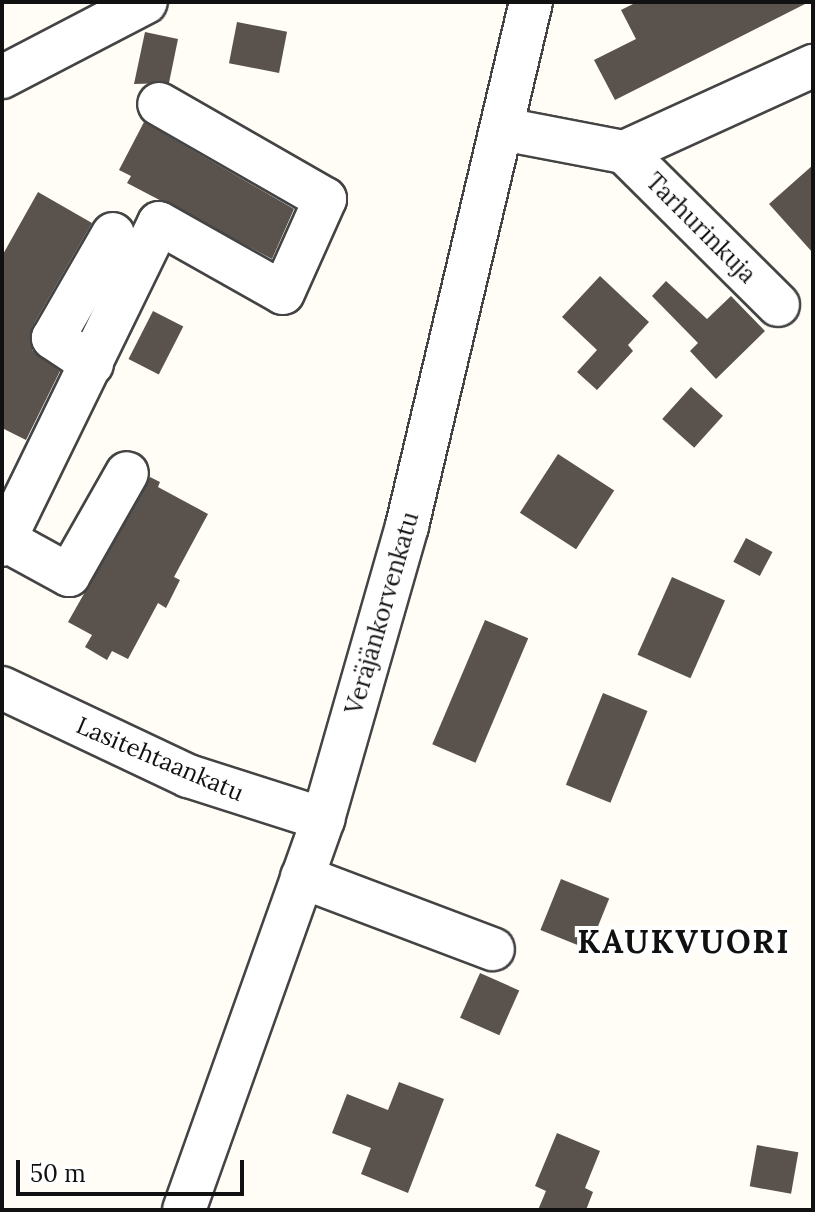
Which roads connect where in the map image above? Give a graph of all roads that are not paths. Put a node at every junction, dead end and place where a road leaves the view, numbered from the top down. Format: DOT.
graph roads {
  1 [pos="531,2"];
  2 [pos="140,3"];
  3 [pos="813,66"];
  4 [pos="2,77"];
  5 [pos="159,104"];
  6 [pos="503,129"];
  7 [pos="624,152"];
  8 [pos="113,234"];
  9 [pos="778,305"];
  10 [pos="92,364"];
  11 [pos="127,473"];
  12 [pos="16,484"];
  13 [pos="4,543"];
  14 [pos="2,688"];
  15 [pos="323,819"];
  16 [pos="302,877"];
  17 [pos="493,949"];
  18 [pos="184,1210"];
  1 -- 6 [label="street, Veräjänkorvenkatu"];
  2 -- 4 [label="street"];
  3 -- 7 [label="street"];
  5 -- 10 [label="street"];
  6 -- 7 [label="street"];
  6 -- 15 [label="street, Veräjänkorvenkatu"];
  7 -- 9 [label="street, Tarhurinkuja"];
  8 -- 10 [label="street"];
  10 -- 12 [label="street"];
  11 -- 13 [label="street"];
  12 -- 13 [label="street"];
  14 -- 15 [label="street, Lasitehtaankatu"];
  15 -- 16 [label="street, Veräjänkorvenkatu"];
  16 -- 17 [label="street"];
  16 -- 18 [label="street, Veräjänkorvenkatu"];
}
